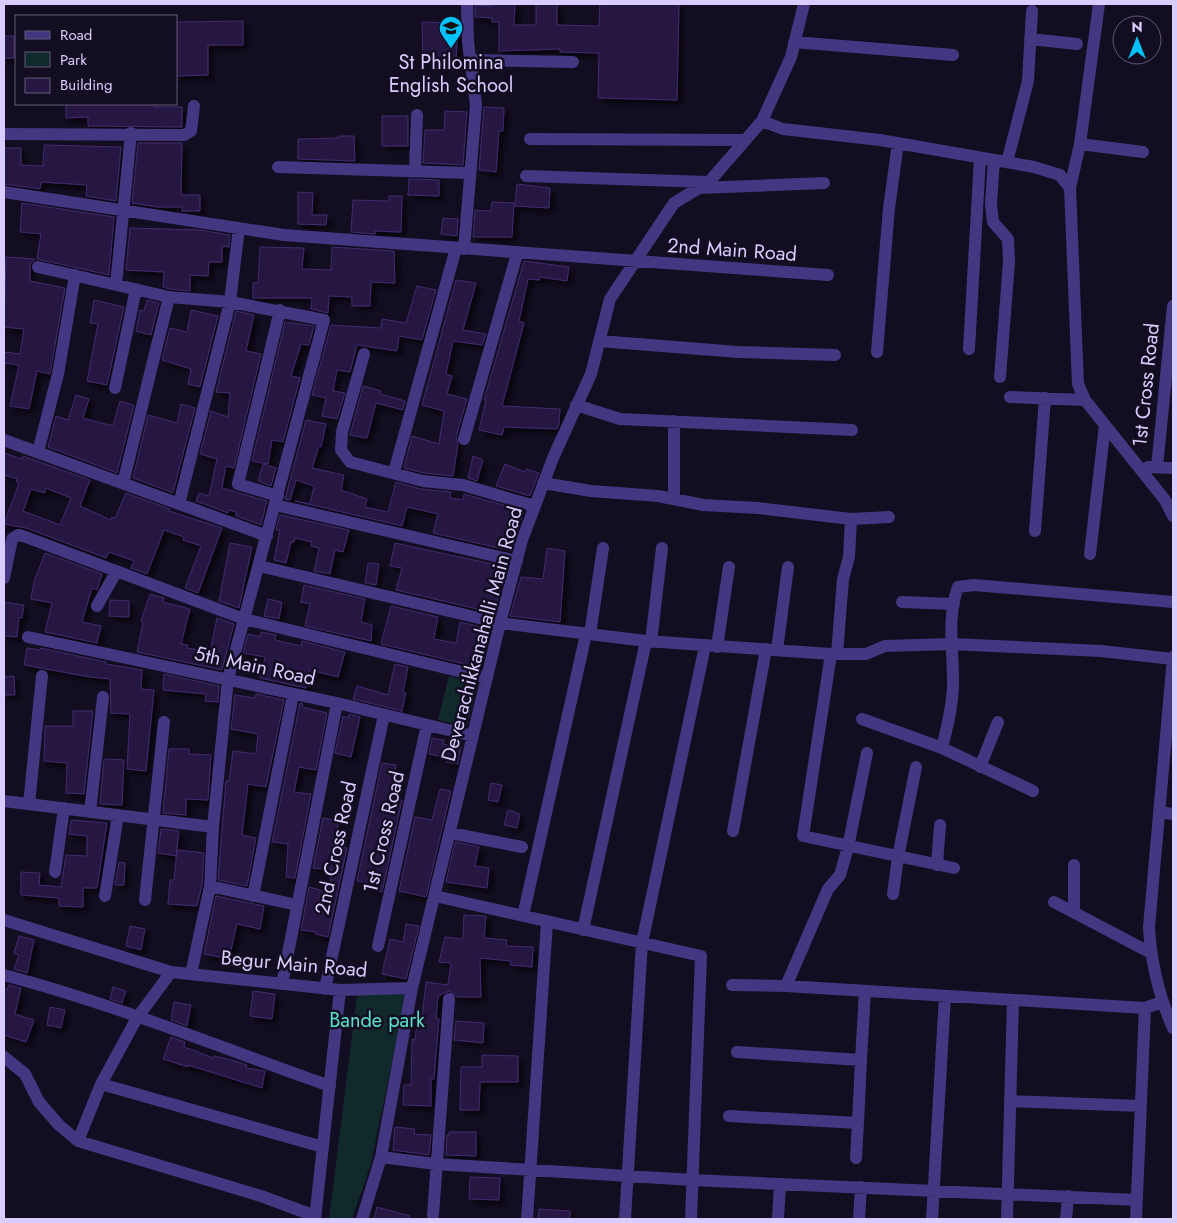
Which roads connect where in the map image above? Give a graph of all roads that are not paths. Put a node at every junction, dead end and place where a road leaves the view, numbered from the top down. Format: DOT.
graph roads {
  1 [pos="467,4"];
  2 [pos="804,4"];
  3 [pos="1098,4"];
  4 [pos="1032,12"];
  5 [pos="1030,38"];
  6 [pos="794,42"];
  7 [pos="1077,44"];
  8 [pos="953,55"];
  9 [pos="470,60"];
  10 [pos="573,62"];
  11 [pos="194,106"];
  12 [pos="417,115"];
  13 [pos="762,121"];
  14 [pos="131,133"];
  15 [pos="4,134"];
  16 [pos="530,139"];
  17 [pos="746,140"];
  18 [pos="898,143"];
  19 [pos="1080,144"];
  20 [pos="1143,152"];
  21 [pos="980,158"];
  22 [pos="994,160"];
  23 [pos="1007,162"];
  24 [pos="278,167"];
  25 [pos="415,170"];
  26 [pos="470,173"];
  27 [pos="526,176"];
  28 [pos="824,183"];
  29 [pos="704,185"];
  30 [pos="1070,188"];
  31 [pos="4,192"];
  32 [pos="123,211"];
  33 [pos="238,228"];
  34 [pos="460,249"];
  35 [pos="517,254"];
  36 [pos="635,262"];
  37 [pos="38,267"];
  38 [pos="74,275"];
  39 [pos="828,275"];
  40 [pos="116,284"];
  41 [pos="136,289"];
  42 [pos="169,297"];
  43 [pos="230,302"];
  44 [pos="1173,306"];
  45 [pos="280,310"];
  46 [pos="599,341"];
  47 [pos="968,349"];
  48 [pos="877,352"];
  49 [pos="364,354"];
  50 [pos="835,356"];
  51 [pos="1000,377"];
  52 [pos="116,388"];
  53 [pos="1010,397"];
  54 [pos="1045,398"];
  55 [pos="1085,400"];
  56 [pos="576,405"];
  57 [pos="674,421"];
  58 [pos="1105,425"];
  59 [pos="852,430"];
  60 [pos="464,439"];
  61 [pos="4,440"];
  62 [pos="38,452"];
  63 [pos="1138,465"];
  64 [pos="1157,468"];
  65 [pos="1173,468"];
  66 [pos="394,472"];
  67 [pos="123,483"];
  68 [pos="543,483"];
  69 [pos="674,499"];
  70 [pos="277,501"];
  71 [pos="179,504"];
  72 [pos="535,506"];
  73 [pos="1173,516"];
  74 [pos="889,517"];
  75 [pos="851,519"];
  76 [pos="1035,532"];
  77 [pos="267,536"];
  78 [pos="603,548"];
  79 [pos="662,548"];
  80 [pos="1090,554"];
  81 [pos="517,561"];
  82 [pos="258,566"];
  83 [pos="729,567"];
  84 [pos="788,567"];
  85 [pos="116,572"];
  86 [pos="4,578"];
  87 [pos="902,602"];
  88 [pos="1173,602"];
  89 [pos="954,604"];
  90 [pos="97,606"];
  91 [pos="244,618"];
  92 [pos="500,622"];
  93 [pos="588,634"];
  94 [pos="28,637"];
  95 [pos="649,641"];
  96 [pos="951,644"];
  97 [pos="711,647"];
  98 [pos="772,650"];
  99 [pos="834,654"];
  100 [pos="1173,658"];
  101 [pos="42,676"];
  102 [pos="486,678"];
  103 [pos="228,679"];
  104 [pos="293,695"];
  105 [pos="103,697"];
  106 [pos="337,703"];
  107 [pos="384,715"];
  108 [pos="862,719"];
  109 [pos="164,722"];
  110 [pos="998,722"];
  111 [pos="427,725"];
  112 [pos="473,736"];
  113 [pos="942,748"];
  114 [pos="868,753"];
  115 [pos="916,767"];
  116 [pos="980,767"];
  117 [pos="1033,791"];
  118 [pos="4,801"];
  119 [pos="29,804"];
  120 [pos="64,808"];
  121 [pos="90,812"];
  122 [pos="1160,812"];
  123 [pos="1173,814"];
  124 [pos="118,815"];
  125 [pos="155,820"];
  126 [pos="940,825"];
  127 [pos="213,827"];
  128 [pos="733,832"];
  129 [pos="450,833"];
  130 [pos="522,846"];
  131 [pos="848,847"];
  132 [pos="898,857"];
  133 [pos="937,865"];
  134 [pos="1074,865"];
  135 [pos="954,868"];
  136 [pos="54,872"];
  137 [pos="210,886"];
  138 [pos="893,894"];
  139 [pos="105,896"];
  140 [pos="253,896"];
  141 [pos="435,896"];
  142 [pos="145,900"];
  143 [pos="1054,902"];
  144 [pos="297,905"];
  145 [pos="1074,912"];
  146 [pos="523,916"];
  147 [pos="4,920"];
  148 [pos="547,922"];
  149 [pos="583,930"];
  150 [pos="642,943"];
  151 [pos="378,946"];
  152 [pos="1151,953"];
  153 [pos="171,972"];
  154 [pos="191,974"];
  155 [pos="4,975"];
  156 [pos="282,984"];
  157 [pos="732,985"];
  158 [pos="786,986"];
  159 [pos="412,988"];
  160 [pos="325,989"];
  161 [pos="340,990"];
  162 [pos="865,991"];
  163 [pos="945,996"];
  164 [pos="450,999"];
  165 [pos="1013,1000"];
  166 [pos="1162,1002"];
  167 [pos="1145,1008"];
  168 [pos="137,1018"];
  169 [pos="1173,1028"];
  170 [pos="737,1052"];
  171 [pos="4,1057"];
  172 [pos="861,1060"];
  173 [pos="101,1084"];
  174 [pos="330,1086"];
  175 [pos="1010,1101"];
  176 [pos="1141,1106"];
  177 [pos="729,1116"];
  178 [pos="858,1123"];
  179 [pos="78,1141"];
  180 [pos="323,1147"];
  181 [pos="381,1157"];
  182 [pos="856,1158"];
  183 [pos="436,1164"];
  184 [pos="531,1169"];
  185 [pos="628,1175"];
  186 [pos="692,1180"];
  187 [pos="780,1184"];
  188 [pos="861,1187"];
  189 [pos="932,1190"];
  190 [pos="1009,1193"];
  191 [pos="1068,1196"];
  192 [pos="1137,1200"];
  193 [pos="433,1215"];
  194 [pos="315,1217"];
  195 [pos="363,1219"];
  196 [pos="527,1219"];
  197 [pos="625,1219"];
  198 [pos="691,1219"];
  199 [pos="778,1219"];
  200 [pos="859,1219"];
  201 [pos="932,1219"];
  202 [pos="1007,1219"];
  203 [pos="1066,1219"];
  204 [pos="1136,1219"];
  1 -- 9 [label="street"];
  2 -- 6 [label="street, Deverachikkanahalli Main Road"];
  3 -- 19 [label="street"];
  4 -- 5 [label="street"];
  5 -- 7 [label="street"];
  5 -- 23 [label="street"];
  6 -- 8 [label="street"];
  6 -- 13 [label="street, Deverachikkanahalli Main Road"];
  9 -- 10 [label="street"];
  9 -- 26 [label="street"];
  11 -- 14 [label="street"];
  12 -- 25 [label="street"];
  13 -- 17 [label="street, Deverachikkanahalli Main Road"];
  13 -- 18 [label="street"];
  14 -- 15 [label="street"];
  14 -- 32 [label="street"];
  16 -- 17 [label="street"];
  17 -- 29 [label="street, Deverachikkanahalli Main Road"];
  18 -- 21 [label="street"];
  18 -- 48 [label="street"];
  19 -- 20 [label="street"];
  19 -- 30 [label="street"];
  21 -- 22 [label="street"];
  21 -- 47 [label="street"];
  22 -- 23 [label="street"];
  22 -- 51 [label="street"];
  23 -- 30 [label="street"];
  24 -- 25 [label="street"];
  25 -- 26 [label="street"];
  26 -- 34 [label="street"];
  27 -- 29 [label="street"];
  28 -- 29 [label="street"];
  29 -- 36 [label="street, Deverachikkanahalli Main Road"];
  30 -- 55 [label="street"];
  31 -- 32 [label="street, 2nd Main Road"];
  32 -- 33 [label="street, 2nd Main Road"];
  32 -- 40 [label="street"];
  33 -- 34 [label="street, 2nd Main Road"];
  33 -- 43 [label="street"];
  34 -- 35 [label="street, 2nd Main Road"];
  34 -- 66 [label="street"];
  35 -- 36 [label="street, 2nd Main Road"];
  35 -- 60 [label="street"];
  36 -- 39 [label="street, 2nd Main Road"];
  36 -- 46 [label="street, Deverachikkanahalli Main Road"];
  37 -- 38 [label="street"];
  38 -- 40 [label="street"];
  38 -- 62 [label="street"];
  40 -- 41 [label="street"];
  41 -- 42 [label="street"];
  41 -- 52 [label="street"];
  42 -- 43 [label="street"];
  42 -- 67 [label="street"];
  43 -- 45 [label="street"];
  43 -- 71 [label="street"];
  44 -- 64 [label="street, 1st Cross Road"];
  45 -- 70 [label="street"];
  45 -- 70 [label="street"];
  46 -- 50 [label="street"];
  46 -- 56 [label="street, Deverachikkanahalli Main Road"];
  49 -- 66 [label="street"];
  53 -- 54 [label="street"];
  54 -- 55 [label="street"];
  54 -- 76 [label="street"];
  55 -- 58 [label="street"];
  56 -- 57 [label="street"];
  56 -- 68 [label="street, Deverachikkanahalli Main Road"];
  57 -- 59 [label="street"];
  57 -- 69 [label="street"];
  58 -- 63 [label="street"];
  58 -- 80 [label="street"];
  61 -- 62 [label="street"];
  62 -- 67 [label="street"];
  63 -- 64 [label="street"];
  63 -- 73 [label="street"];
  64 -- 65 [label="street"];
  66 -- 72 [label="street"];
  67 -- 71 [label="street"];
  68 -- 69 [label="street"];
  68 -- 72 [label="street, Deverachikkanahalli Main Road"];
  69 -- 75 [label="street"];
  70 -- 77 [label="street"];
  70 -- 81 [label="street"];
  71 -- 77 [label="street"];
  72 -- 81 [label="street, Deverachikkanahalli Main Road"];
  74 -- 75 [label="street"];
  75 -- 99 [label="street"];
  77 -- 82 [label="street"];
  78 -- 93 [label="street"];
  79 -- 95 [label="street"];
  81 -- 92 [label="street, Deverachikkanahalli Main Road"];
  82 -- 91 [label="street"];
  82 -- 92 [label="street"];
  83 -- 97 [label="street"];
  84 -- 98 [label="street"];
  85 -- 86 [label="street"];
  85 -- 90 [label="street"];
  85 -- 91 [label="street"];
  87 -- 89 [label="street"];
  88 -- 89 [label="street"];
  89 -- 96 [label="street"];
  91 -- 102 [label="street"];
  91 -- 103 [label="street"];
  92 -- 93 [label="street"];
  92 -- 102 [label="street, Deverachikkanahalli Main Road"];
  93 -- 95 [label="street"];
  93 -- 146 [label="street"];
  94 -- 103 [label="street, 5th Main Road"];
  95 -- 97 [label="street"];
  95 -- 149 [label="street"];
  96 -- 99 [label="street"];
  96 -- 100 [label="street"];
  96 -- 113 [label="street"];
  97 -- 98 [label="street"];
  97 -- 150 [label="street"];
  98 -- 99 [label="street"];
  98 -- 128 [label="street"];
  99 -- 131 [label="street"];
  100 -- 122 [label="street"];
  101 -- 119 [label="street"];
  102 -- 112 [label="street, Deverachikkanahalli Main Road"];
  103 -- 104 [label="street, 5th Main Road"];
  103 -- 127 [label="street"];
  104 -- 106 [label="street, 5th Main Road"];
  104 -- 140 [label="street"];
  105 -- 121 [label="street"];
  106 -- 107 [label="street, 5th Main Road"];
  106 -- 144 [label="street"];
  107 -- 111 [label="street, 5th Main Road"];
  107 -- 160 [label="street, 2nd Cross Road"];
  108 -- 113 [label="street"];
  109 -- 125 [label="street"];
  110 -- 116 [label="street"];
  111 -- 112 [label="street, 5th Main Road"];
  111 -- 151 [label="street, 1st Cross Road"];
  112 -- 129 [label="street, Deverachikkanahalli Main Road"];
  113 -- 116 [label="street"];
  114 -- 131 [label="street"];
  115 -- 132 [label="street"];
  116 -- 117 [label="street"];
  118 -- 119 [label="street"];
  119 -- 120 [label="street"];
  120 -- 121 [label="street"];
  120 -- 136 [label="street"];
  121 -- 124 [label="street"];
  122 -- 123 [label="street"];
  122 -- 152 [label="street"];
  124 -- 125 [label="street"];
  124 -- 139 [label="street"];
  125 -- 127 [label="street"];
  125 -- 142 [label="street"];
  126 -- 133 [label="street"];
  127 -- 137 [label="street"];
  129 -- 130 [label="street"];
  129 -- 141 [label="street, Deverachikkanahalli Main Road"];
  131 -- 132 [label="street"];
  131 -- 158 [label="street"];
  132 -- 133 [label="street"];
  132 -- 138 [label="street"];
  133 -- 135 [label="street"];
  134 -- 145 [label="street"];
  137 -- 140 [label="street"];
  137 -- 154 [label="street"];
  140 -- 144 [label="street"];
  141 -- 146 [label="street"];
  141 -- 159 [label="street, Deverachikkanahalli Main Road"];
  143 -- 145 [label="street"];
  144 -- 156 [label="street"];
  145 -- 152 [label="street"];
  146 -- 148 [label="street"];
  147 -- 153 [label="street, Begur Main Road"];
  148 -- 149 [label="street"];
  148 -- 184 [label="street"];
  149 -- 150 [label="street"];
  150 -- 185 [label="street"];
  150 -- 186 [label="street"];
  152 -- 166 [label="street"];
  153 -- 154 [label="street, Begur Main Road"];
  153 -- 168 [label="street"];
  154 -- 156 [label="street, Begur Main Road"];
  155 -- 168 [label="street"];
  156 -- 160 [label="street, Begur Main Road"];
  157 -- 158 [label="street"];
  158 -- 162 [label="street"];
  159 -- 161 [label="street, Begur Main Road"];
  159 -- 181 [label="street"];
  160 -- 161 [label="street, Begur Main Road"];
  161 -- 174 [label="street"];
  162 -- 163 [label="street"];
  162 -- 172 [label="street"];
  163 -- 165 [label="street"];
  163 -- 189 [label="street"];
  164 -- 183 [label="street"];
  165 -- 167 [label="street"];
  165 -- 175 [label="street"];
  166 -- 167 [label="street"];
  166 -- 169 [label="street"];
  167 -- 176 [label="street"];
  168 -- 173 [label="street"];
  168 -- 174 [label="street"];
  170 -- 172 [label="street"];
  171 -- 179 [label="street"];
  172 -- 178 [label="street"];
  173 -- 179 [label="street"];
  173 -- 180 [label="street"];
  174 -- 180 [label="street"];
  175 -- 176 [label="street"];
  175 -- 190 [label="street"];
  176 -- 192 [label="street"];
  177 -- 178 [label="street"];
  178 -- 182 [label="street"];
  179 -- 194 [label="street"];
  180 -- 194 [label="street"];
  181 -- 183 [label="street"];
  181 -- 195 [label="street"];
  183 -- 184 [label="street"];
  183 -- 193 [label="street"];
  184 -- 185 [label="street"];
  184 -- 196 [label="street"];
  185 -- 186 [label="street"];
  185 -- 197 [label="street"];
  186 -- 187 [label="street"];
  186 -- 198 [label="street"];
  187 -- 188 [label="street"];
  187 -- 199 [label="street"];
  188 -- 189 [label="street"];
  188 -- 200 [label="street"];
  189 -- 190 [label="street"];
  189 -- 201 [label="street"];
  190 -- 191 [label="street"];
  190 -- 202 [label="street"];
  191 -- 192 [label="street"];
  191 -- 203 [label="street"];
  192 -- 204 [label="street"];
}
